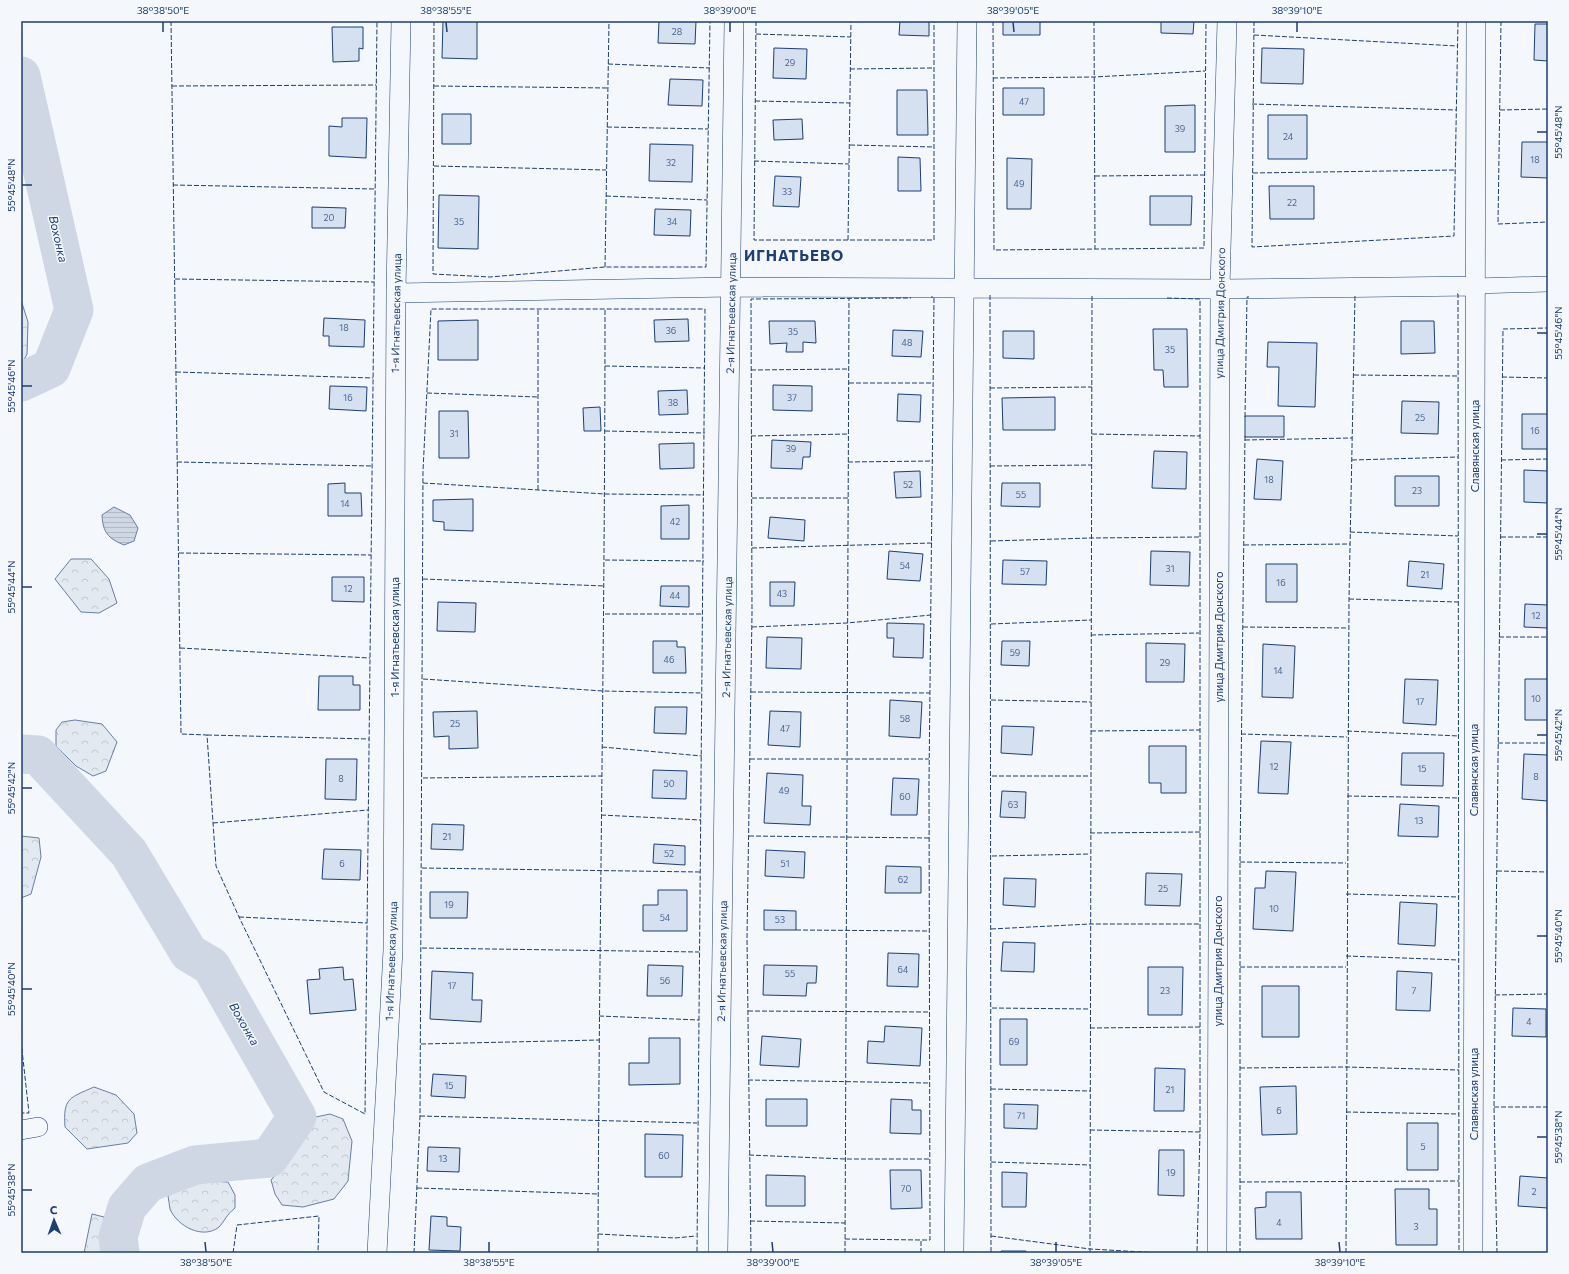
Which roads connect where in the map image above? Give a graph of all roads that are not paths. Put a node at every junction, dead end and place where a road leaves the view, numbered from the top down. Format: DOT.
graph roads {
  1 [pos="401,21"];
  2 [pos="734,21"];
  3 [pos="967,21"];
  4 [pos="1226,21"];
  5 [pos="1476,21"];
  6 [pos="1548,284"];
  7 [pos="1475,286"];
  8 [pos="732,287"];
  9 [pos="965,288"];
  10 [pos="1220,289"];
  11 [pos="396,293"];
  12 [pos="377,1253"];
  13 [pos="718,1253"];
  14 [pos="954,1253"];
  15 [pos="1217,1253"];
  16 [pos="1474,1253"];
  1 -- 11 [label="street, 1-я Игнатьевская улица"];
  2 -- 8 [label="street, 2-я Игнатьевская улица"];
  3 -- 9 [label="street"];
  4 -- 10 [label="street, улица Дмитрия Донского"];
  5 -- 7 [label="street, Славянская улица"];
  6 -- 7 [label="street"];
  7 -- 10 [label="street"];
  7 -- 16 [label="street, Славянская улица"];
  8 -- 9 [label="street"];
  8 -- 11 [label="street"];
  8 -- 13 [label="street, 2-я Игнатьевская улица"];
  9 -- 10 [label="street"];
  9 -- 14 [label="street"];
  10 -- 15 [label="street, улица Дмитрия Донского"];
  11 -- 12 [label="street, 1-я Игнатьевская улица"];
}
